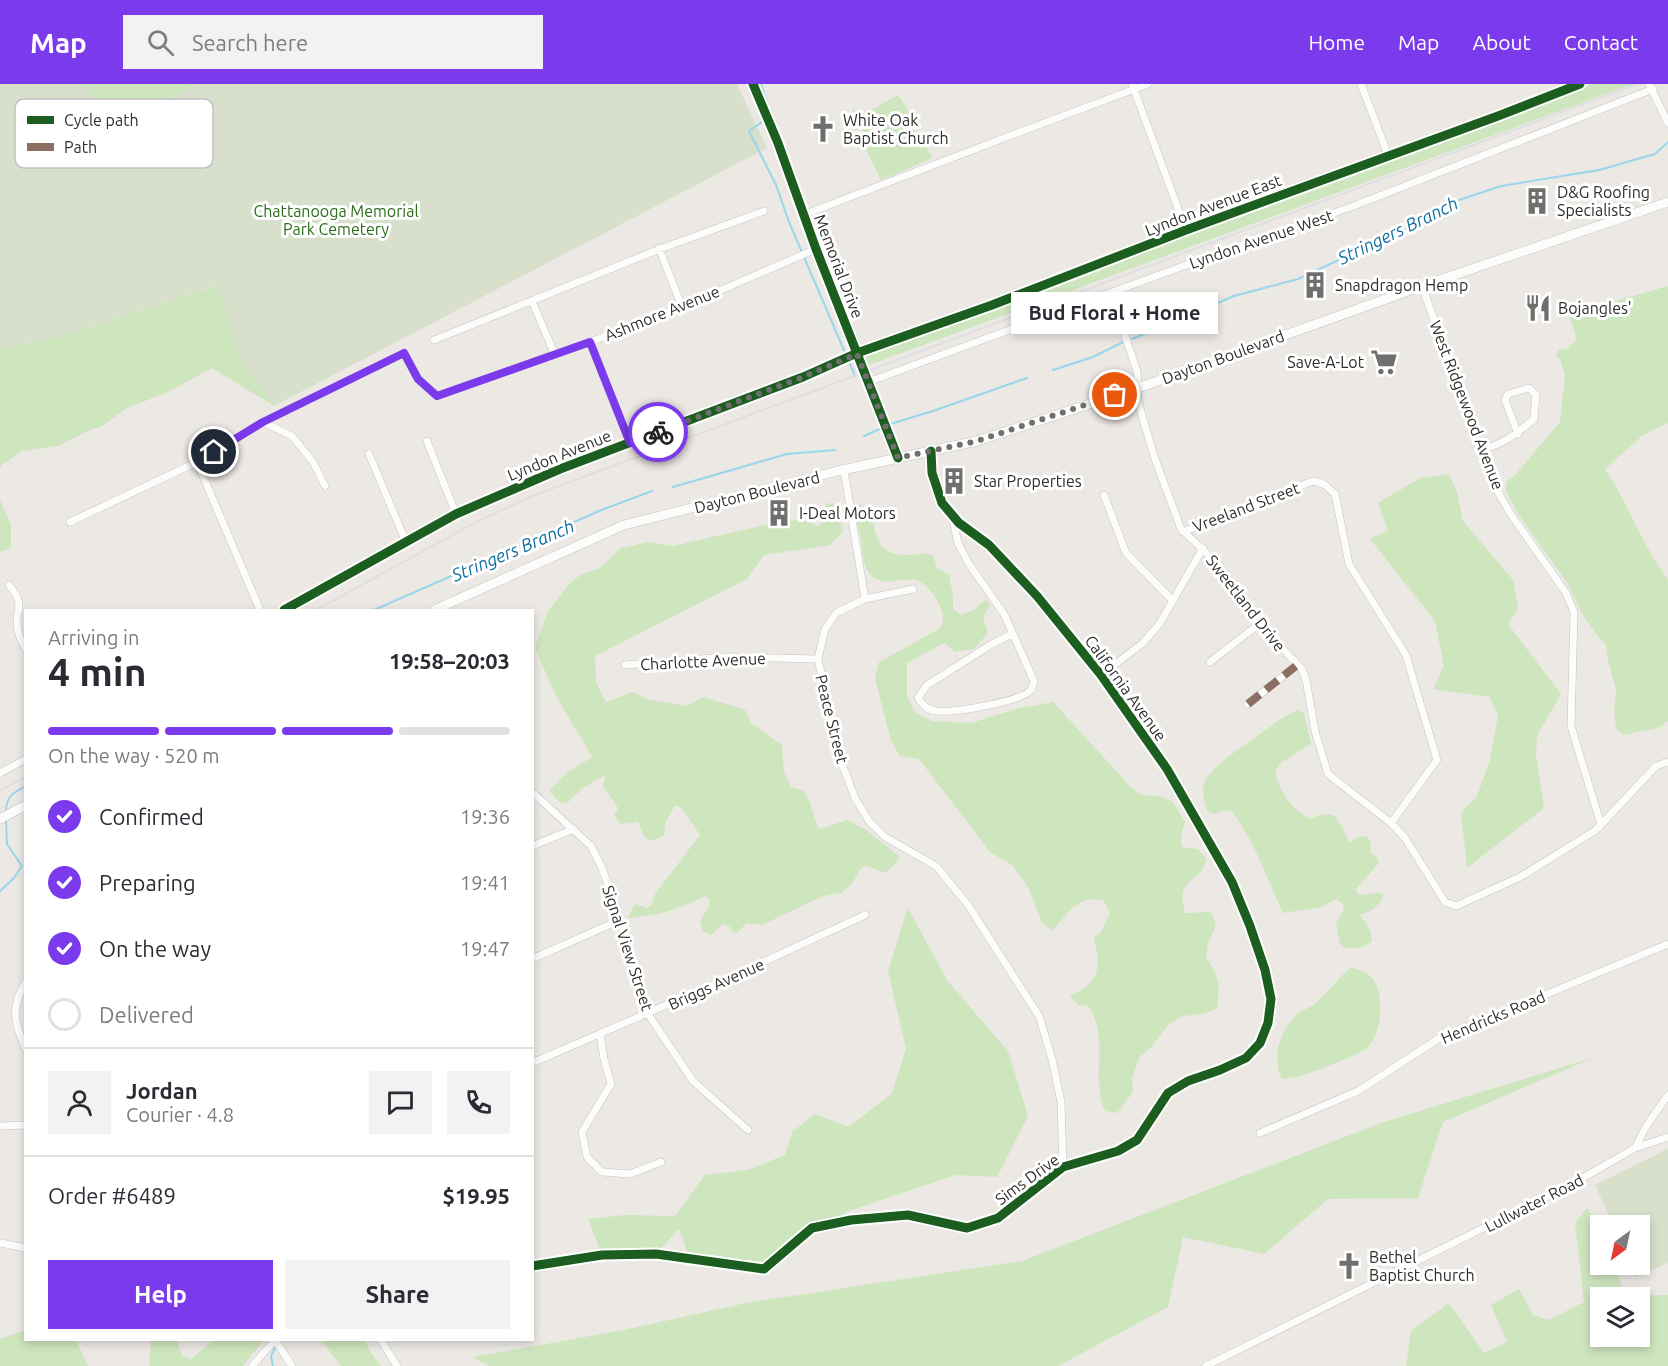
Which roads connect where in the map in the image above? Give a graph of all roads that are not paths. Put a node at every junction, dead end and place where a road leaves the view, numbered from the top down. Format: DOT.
graph roads {
  1 [pos="753,84"];
  2 [pos="1148,84"];
  3 [pos="1361,84"];
  4 [pos="1580,84"];
  5 [pos="1134,87"];
  6 [pos="1651,87"];
  7 [pos="1668,123"];
  8 [pos="1388,155"];
  9 [pos="1668,202"];
  10 [pos="764,211"];
  11 [pos="803,216"];
  12 [pos="1186,230"];
  13 [pos="659,248"];
  14 [pos="816,249"];
  15 [pos="1422,285"];
  16 [pos="1111,294"];
  17 [pos="532,301"];
  18 [pos="682,307"];
  19 [pos="434,340"];
  20 [pos="590,342"];
  21 [pos="857,354"];
  22 [pos="555,355"];
  23 [pos="868,382"];
  24 [pos="1138,387"];
  25 [pos="263,422"];
  26 [pos="1518,434"];
  27 [pos="427,441"];
  28 [pos="630,443"];
  29 [pos="1480,450"];
  30 [pos="931,451"];
  31 [pos="369,454"];
  32 [pos="898,458"];
  33 [pos="197,462"];
  34 [pos="844,470"];
  35 [pos="325,486"];
  36 [pos="1104,495"];
  37 [pos="456,514"];
  38 [pos="952,516"];
  39 [pos="70,522"];
  40 [pos="1183,531"];
  41 [pos="406,542"];
  42 [pos="1203,549"];
  43 [pos="9,585"];
  44 [pos="913,589"];
  45 [pos="865,599"];
  46 [pos="1172,600"];
  47 [pos="260,609"];
  48 [pos="286,609"];
  49 [pos="436,609"];
  50 [pos="1258,624"];
  51 [pos="1012,634"];
  52 [pos="24,644"];
  53 [pos="818,659"];
  54 [pos="1210,662"];
  55 [pos="625,665"];
  56 [pos="1297,665"];
  57 [pos="1101,675"];
  58 [pos="1248,704"];
  59 [pos="24,760"];
  60 [pos="1668,762"];
  61 [pos="0,774"];
  62 [pos="534,794"];
  63 [pos="24,806"];
  64 [pos="0,819"];
  65 [pos="1391,823"];
  66 [pos="1601,825"];
  67 [pos="574,829"];
  68 [pos="534,845"];
  69 [pos="865,915"];
  70 [pos="620,920"];
  71 [pos="1668,944"];
  72 [pos="534,958"];
  73 [pos="1265,970"];
  74 [pos="24,986"];
  75 [pos="648,1014"];
  76 [pos="600,1034"];
  77 [pos="24,1045"];
  78 [pos="534,1062"];
  79 [pos="1668,1095"];
  80 [pos="24,1125"];
  81 [pos="0,1126"];
  82 [pos="748,1130"];
  83 [pos="1260,1133"];
  84 [pos="1668,1137"];
  85 [pos="1635,1148"];
  86 [pos="661,1162"];
  87 [pos="1063,1167"];
  88 [pos="0,1243"];
  89 [pos="24,1248"];
  90 [pos="534,1264"];
  91 [pos="274,1341"];
  92 [pos="276,1341"];
  93 [pos="382,1341"];
  94 [pos="252,1366"];
  95 [pos="291,1366"];
  96 [pos="397,1366"];
  97 [pos="1206,1366"];
  1 -- 11 [label="main road, Memorial Drive"];
  2 -- 5 [label="street"];
  3 -- 8 [label="street"];
  4 -- 8 [label="street, Lyndon Avenue East"];
  5 -- 11 [label="street"];
  5 -- 12 [label="street"];
  6 -- 7 [label="street"];
  6 -- 16 [label="street, Lyndon Avenue West"];
  8 -- 12 [label="street, Lyndon Avenue East"];
  9 -- 15 [label="main road, Dayton Boulevard"];
  10 -- 13 [label="street"];
  11 -- 14 [label="main road, Memorial Drive"];
  12 -- 21 [label="street, Lyndon Avenue East"];
  13 -- 17 [label="street"];
  13 -- 18 [label="street"];
  14 -- 18 [label="street, Ashmore Avenue"];
  14 -- 21 [label="main road, Memorial Drive"];
  15 -- 24 [label="main road, Dayton Boulevard"];
  15 -- 29 [label="street, West Ridgewood Avenue"];
  16 -- 23 [label="street, Lyndon Avenue West"];
  16 -- 24 [label="street, Sweetland Drive"];
  17 -- 19 [label="street"];
  17 -- 22 [label="street"];
  18 -- 20 [label="street, Ashmore Avenue"];
  20 -- 22 [label="street, Ashmore Avenue"];
  20 -- 28 [label="street"];
  21 -- 23 [label="main road, Memorial Drive"];
  21 -- 28 [label="street, Lyndon Avenue"];
  22 -- 25 [label="street, Ashmore Avenue"];
  23 -- 32 [label="main road, Memorial Drive"];
  24 -- 30 [label="main road, Dayton Boulevard"];
  24 -- 40 [label="street, Sweetland Drive"];
  25 -- 33 [label="street, Ashmore Avenue"];
  25 -- 35 [label="street"];
  26 -- 26 [label="street"];
  26 -- 29 [label="street"];
  27 -- 37 [label="street"];
  28 -- 37 [label="street, Lyndon Avenue"];
  29 -- 66 [label="street, West Ridgewood Avenue"];
  30 -- 32 [label="main road, Dayton Boulevard"];
  30 -- 38 [label="street, California Avenue"];
  31 -- 41 [label="street"];
  32 -- 34 [label="main road, Dayton Boulevard"];
  33 -- 39 [label="street, Ashmore Avenue"];
  33 -- 47 [label="street"];
  34 -- 45 [label="street"];
  34 -- 49 [label="main road, Dayton Boulevard"];
  36 -- 46 [label="street"];
  37 -- 41 [label="street, Lyndon Avenue"];
  38 -- 51 [label="street"];
  38 -- 57 [label="street, California Avenue"];
  40 -- 42 [label="street, Sweetland Drive"];
  40 -- 65 [label="street, Vreeland Street"];
  41 -- 48 [label="street, Lyndon Avenue"];
  42 -- 46 [label="street"];
  42 -- 50 [label="street, Sweetland Drive"];
  43 -- 52 [label="street"];
  44 -- 45 [label="street, Peace Street"];
  45 -- 53 [label="street, Peace Street"];
  46 -- 57 [label="street"];
  50 -- 54 [label="street"];
  50 -- 56 [label="street, Sweetland Drive"];
  51 -- 51 [label="street"];
  53 -- 55 [label="street, Charlotte Avenue"];
  53 -- 87 [label="street, Peace Street"];
  56 -- 58 [label="street"];
  56 -- 65 [label="street, Sweetland Drive"];
  57 -- 73 [label="street, California Avenue"];
  59 -- 61 [label="street"];
  60 -- 66 [label="street, Sweetland Drive"];
  62 -- 67 [label="street, Signal View Street"];
  63 -- 64 [label="main road"];
  65 -- 66 [label="street, Sweetland Drive"];
  67 -- 68 [label="street"];
  67 -- 70 [label="street, Signal View Street"];
  69 -- 75 [label="street, Briggs Avenue"];
  70 -- 72 [label="street"];
  70 -- 75 [label="street, Signal View Street"];
  71 -- 83 [label="street, Hendricks Road"];
  73 -- 87 [label="street, Sims Drive"];
  74 -- 77 [label="street"];
  75 -- 76 [label="street, Briggs Avenue"];
  75 -- 82 [label="street, Signal View Street"];
  76 -- 78 [label="street, Briggs Avenue"];
  76 -- 86 [label="street"];
  79 -- 85 [label="street"];
  80 -- 81 [label="street"];
  84 -- 85 [label="street, Lullwater Road"];
  85 -- 97 [label="street, Lullwater Road"];
  87 -- 90 [label="street, Sims Drive"];
  88 -- 89 [label="street"];
  91 -- 94 [label="street"];
  92 -- 95 [label="street"];
  93 -- 96 [label="street"];
}
